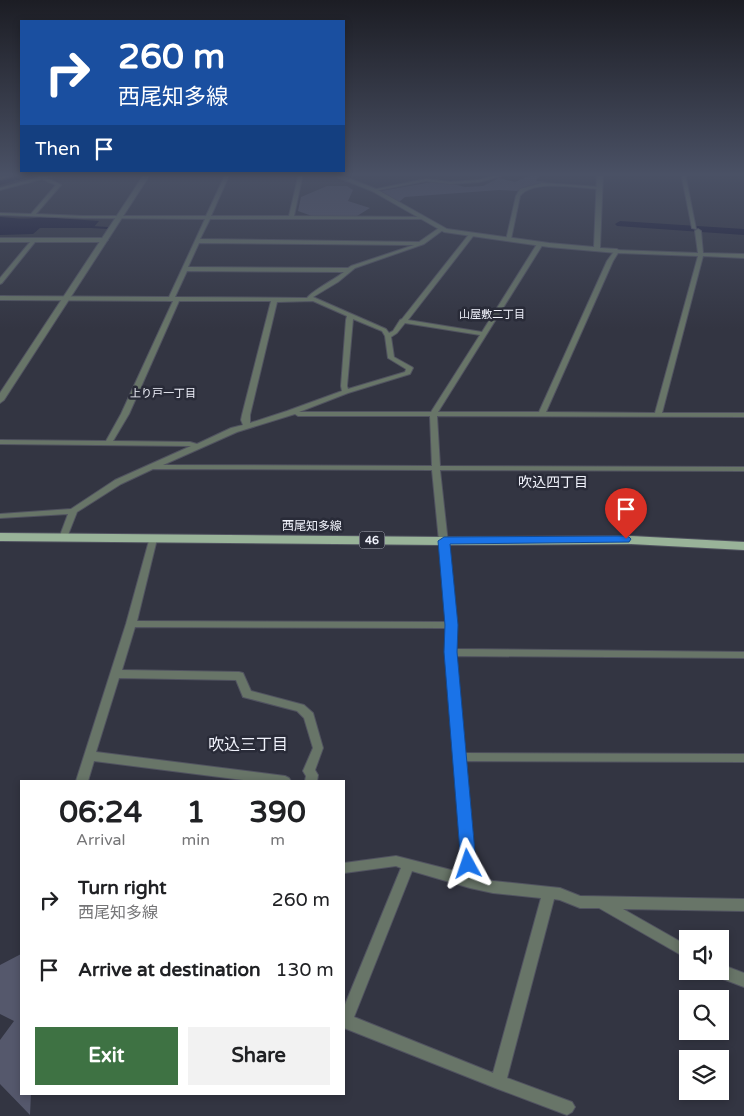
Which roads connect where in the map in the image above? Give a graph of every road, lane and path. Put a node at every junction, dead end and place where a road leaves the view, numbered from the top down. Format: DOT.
graph roads {
  1 [pos="115,225"];
  2 [pos="204,225"];
  3 [pos="434,225"];
  4 [pos="511,225"];
  5 [pos="598,225"];
  6 [pos="695,225"];
  7 [pos="441,229"];
  8 [pos="696,229"];
  9 [pos="472,234"];
  10 [pos="508,239"];
  11 [pos="0,240"];
  12 [pos="34,240"];
  13 [pos="105,240"];
  14 [pos="197,241"];
  15 [pos="422,243"];
  16 [pos="540,244"];
  17 [pos="597,249"];
  18 [pos="617,251"];
  19 [pos="701,255"];
  20 [pos="744,256"];
  21 [pos="186,269"];
  22 [pos="348,270"];
  23 [pos="0,282"];
  24 [pos="0,298"];
  25 [pos="66,298"];
  26 [pos="174,300"];
  27 [pos="274,300"];
  28 [pos="312,300"];
  29 [pos="352,315"];
  30 [pos="402,321"];
  31 [pos="482,334"];
  32 [pos="388,336"];
  33 [pos="346,392"];
  34 [pos="0,400"];
  35 [pos="290,414"];
  36 [pos="433,414"];
  37 [pos="542,414"];
  38 [pos="658,415"];
  39 [pos="744,416"];
  40 [pos="247,426"];
  41 [pos="0,442"];
  42 [pos="108,443"];
  43 [pos="198,446"];
  44 [pos="150,467"];
  45 [pos="436,468"];
  46 [pos="744,469"];
  47 [pos="73,510"];
  48 [pos="0,516"];
  49 [pos="0,537"];
  50 [pos="63,538"];
  51 [pos="153,539"];
  52 [pos="444,541"];
  53 [pos="744,546"];
  54 [pos="131,624"];
  55 [pos="452,625"];
  56 [pos="451,652"];
  57 [pos="744,655"];
  58 [pos="116,674"];
  59 [pos="90,756"];
  60 [pos="459,757"];
  61 [pos="744,758"];
  62 [pos="82,780"];
  63 [pos="277,780"];
  64 [pos="311,780"];
  65 [pos="409,864"];
  66 [pos="345,868"];
  67 [pos="470,882"];
  68 [pos="549,893"];
  69 [pos="600,902"];
  70 [pos="744,905"];
  71 [pos="679,948"];
  72 [pos="729,974"];
  73 [pos="744,980"];
  74 [pos="345,1019"];
  75 [pos="345,1021"];
  76 [pos="498,1082"];
  77 [pos="566,1107"];
  1 -- 13 [label="street"];
  2 -- 14 [label="street"];
  3 -- 7 [label="street"];
  4 -- 10 [label="street"];
  5 -- 17 [label="street"];
  6 -- 8 [label="street"];
  7 -- 9 [label="street"];
  7 -- 15 [label="street"];
  8 -- 19 [label="street"];
  9 -- 10 [label="street"];
  9 -- 30 [label="street"];
  10 -- 16 [label="street"];
  11 -- 12 [label="street"];
  12 -- 13 [label="street"];
  12 -- 23 [label="street"];
  13 -- 25 [label="street"];
  14 -- 15 [label="street"];
  14 -- 21 [label="street"];
  15 -- 22 [label="street"];
  16 -- 17 [label="street"];
  16 -- 31 [label="street"];
  17 -- 18 [label="street"];
  18 -- 19 [label="street"];
  18 -- 37 [label="street"];
  19 -- 20 [label="street"];
  19 -- 38 [label="street"];
  21 -- 22 [label="street"];
  21 -- 26 [label="street"];
  22 -- 28 [label="street"];
  24 -- 25 [label="street"];
  25 -- 26 [label="street"];
  25 -- 34 [label="street"];
  26 -- 27 [label="street"];
  26 -- 42 [label="street"];
  27 -- 28 [label="street"];
  27 -- 40 [label="street"];
  28 -- 29 [label="street"];
  29 -- 32 [label="street"];
  29 -- 33 [label="street"];
  30 -- 31 [label="street"];
  30 -- 32 [label="street"];
  31 -- 36 [label="street"];
  32 -- 33 [label="street"];
  33 -- 35 [label="street"];
  35 -- 36 [label="street"];
  35 -- 40 [label="street"];
  36 -- 37 [label="street"];
  36 -- 45 [label="street"];
  37 -- 38 [label="street"];
  38 -- 39 [label="street"];
  40 -- 43 [label="street"];
  41 -- 42 [label="street"];
  42 -- 43 [label="street"];
  43 -- 44 [label="street"];
  44 -- 45 [label="street"];
  44 -- 47 [label="street"];
  45 -- 46 [label="street"];
  45 -- 52 [label="street"];
  47 -- 48 [label="street"];
  47 -- 50 [label="street"];
  49 -- 50 [label="main road, 西尾知多線 / 46"];
  50 -- 51 [label="main road, 西尾知多線 / 46"];
  51 -- 52 [label="main road, 西尾知多線 / 46"];
  51 -- 54 [label="street"];
  52 -- 53 [label="main road, 西尾知多線 / 46"];
  52 -- 55 [label="street"];
  54 -- 55 [label="street"];
  54 -- 58 [label="street"];
  55 -- 56 [label="street"];
  56 -- 57 [label="street"];
  56 -- 60 [label="street"];
  58 -- 59 [label="street"];
  58 -- 64 [label="street"];
  59 -- 62 [label="street"];
  59 -- 63 [label="street"];
  60 -- 61 [label="street"];
  60 -- 67 [label="street"];
  65 -- 66 [label="street"];
  65 -- 67 [label="street"];
  65 -- 74 [label="street"];
  67 -- 68 [label="street"];
  68 -- 69 [label="street"];
  68 -- 76 [label="street"];
  69 -- 70 [label="street"];
  69 -- 71 [label="street"];
  72 -- 73 [label="street"];
  75 -- 76 [label="street"];
  76 -- 77 [label="street"];
}
